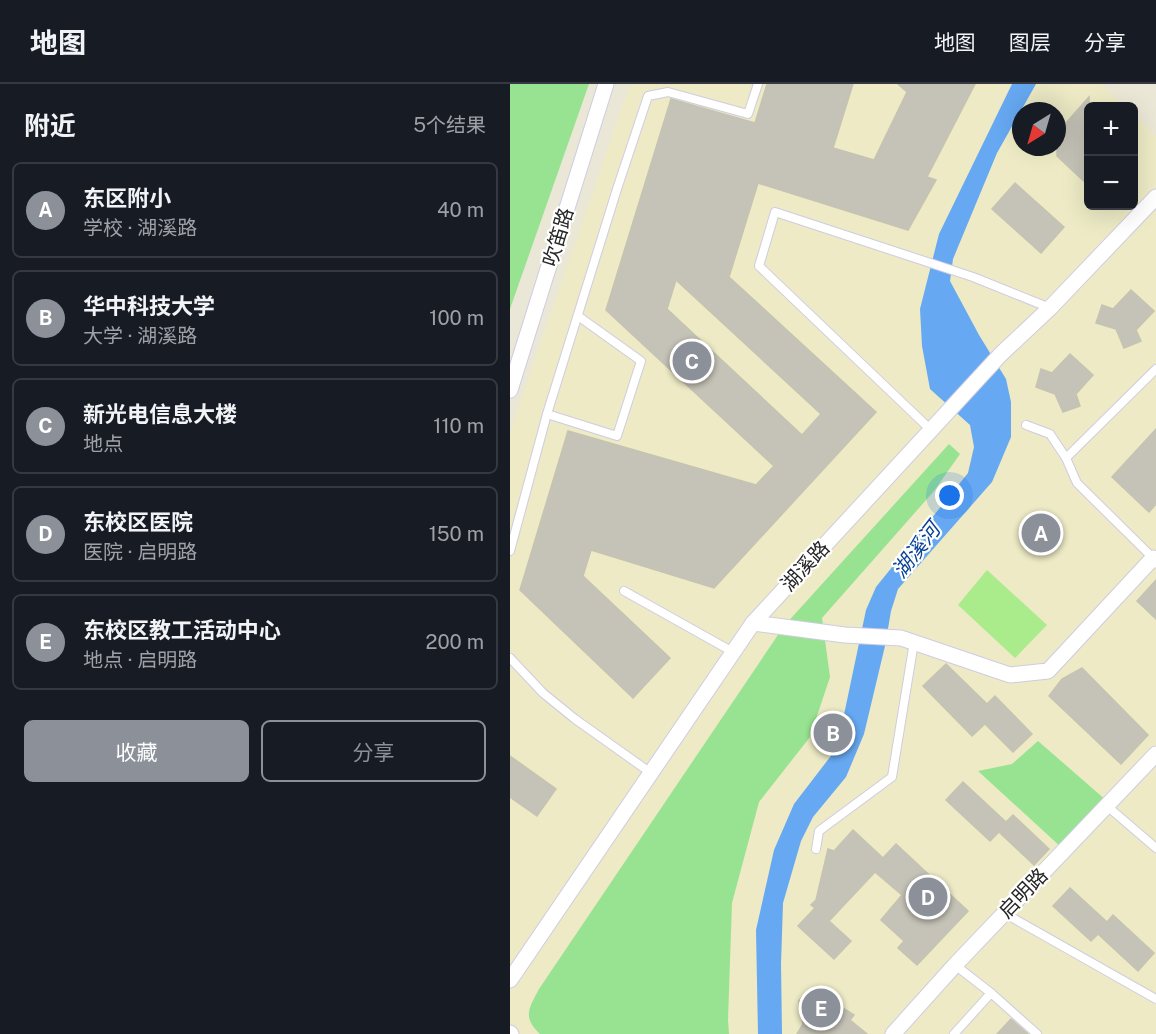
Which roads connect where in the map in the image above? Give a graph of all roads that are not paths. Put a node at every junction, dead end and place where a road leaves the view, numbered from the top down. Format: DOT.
graph roads {
  1 [pos="606,84"];
  2 [pos="758,84"];
  3 [pos="1156,197"];
  4 [pos="1050,308"];
  5 [pos="578,316"];
  6 [pos="1156,369"];
  7 [pos="510,390"];
  8 [pos="547,414"];
  9 [pos="1026,425"];
  10 [pos="931,430"];
  11 [pos="1066,458"];
  12 [pos="510,551"];
  13 [pos="1155,559"];
  14 [pos="624,591"];
  15 [pos="753,623"];
  16 [pos="908,640"];
  17 [pos="733,652"];
  18 [pos="510,658"];
  19 [pos="1156,754"];
  20 [pos="651,773"];
  21 [pos="1107,806"];
  22 [pos="1156,848"];
  23 [pos="816,849"];
  24 [pos="1004,913"];
  25 [pos="955,965"];
  26 [pos="510,980"];
  27 [pos="991,993"];
  28 [pos="1156,999"];
  29 [pos="893,1034"];
  30 [pos="954,1034"];
  31 [pos="1037,1034"];
  1 -- 7 [label="street, 吹笛路"];
  2 -- 5 [label="lane"];
  3 -- 4 [label="street, 湖溪路"];
  4 -- 10 [label="street, 湖溪路"];
  4 -- 10 [label="lane"];
  5 -- 8 [label="lane"];
  5 -- 8 [label="lane"];
  6 -- 11 [label="lane"];
  8 -- 12 [label="lane"];
  9 -- 11 [label="lane"];
  10 -- 15 [label="street, 湖溪路"];
  11 -- 13 [label="lane"];
  13 -- 16 [label="street"];
  14 -- 17 [label="lane"];
  15 -- 16 [label="street"];
  15 -- 17 [label="street, 湖溪路"];
  16 -- 23 [label="lane"];
  17 -- 20 [label="street, 湖溪路"];
  18 -- 20 [label="lane"];
  19 -- 21 [label="street, 启明路"];
  20 -- 26 [label="street, 湖溪路"];
  21 -- 22 [label="lane"];
  21 -- 24 [label="street, 启明路"];
  24 -- 25 [label="street, 启明路"];
  24 -- 28 [label="lane"];
  25 -- 27 [label="lane"];
  25 -- 29 [label="street, 启明路"];
  27 -- 30 [label="lane"];
  27 -- 31 [label="lane"];
}
